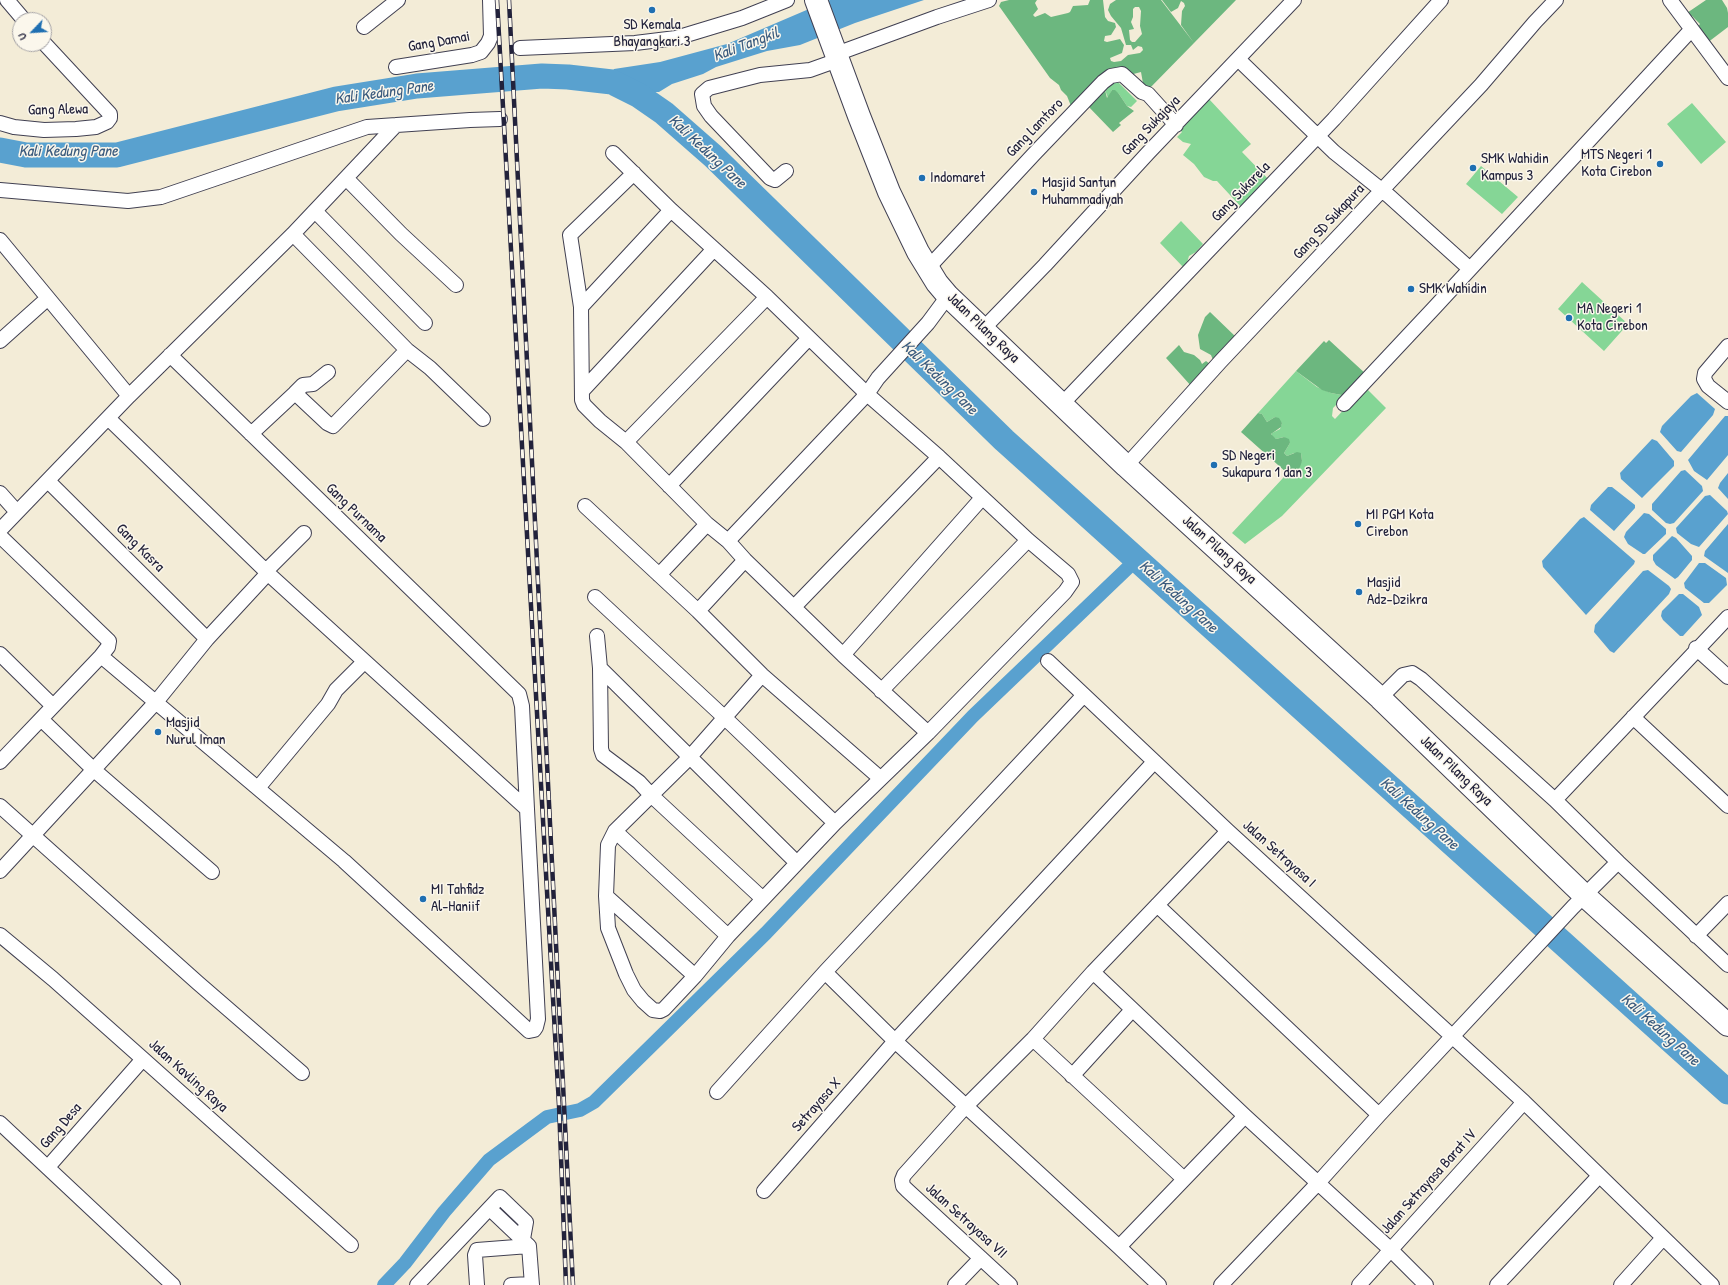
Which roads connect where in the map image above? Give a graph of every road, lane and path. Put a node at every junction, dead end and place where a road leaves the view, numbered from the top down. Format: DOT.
graph roads {
  1 [pos="7,0"];
  2 [pos="398,0"];
  3 [pos="490,0"];
  4 [pos="787,0"];
  5 [pos="816,0"];
  6 [pos="989,0"];
  7 [pos="1294,0"];
  8 [pos="1441,0"];
  9 [pos="1556,0"];
  10 [pos="1670,0"];
  11 [pos="17,12"];
  12 [pos="364,27"];
  13 [pos="1691,30"];
  14 [pos="520,48"];
  15 [pos="52,52"];
  16 [pos="836,54"];
  17 [pos="1238,59"];
  18 [pos="396,67"];
  19 [pos="1728,78"];
  20 [pos="500,119"];
  21 [pos="0,123"];
  22 [pos="1176,124"];
  23 [pos="396,125"];
  24 [pos="1318,136"];
  25 [pos="613,153"];
  26 [pos="786,171"];
  27 [pos="634,173"];
  28 [pos="346,178"];
  29 [pos="0,190"];
  30 [pos="1382,191"];
  31 [pos="671,210"];
  32 [pos="314,211"];
  33 [pos="293,234"];
  34 [pos="0,240"];
  35 [pos="714,249"];
  36 [pos="928,268"];
  37 [pos="1470,269"];
  38 [pos="456,285"];
  39 [pos="948,296"];
  40 [pos="767,297"];
  41 [pos="48,298"];
  42 [pos="581,307"];
  43 [pos="425,323"];
  44 [pos="983,329"];
  45 [pos="809,338"];
  46 [pos="0,341"];
  47 [pos="1728,346"];
  48 [pos="407,350"];
  49 [pos="170,355"];
  50 [pos="328,372"];
  51 [pos="583,390"];
  52 [pos="295,393"];
  53 [pos="867,394"];
  54 [pos="129,396"];
  55 [pos="1728,402"];
  56 [pos="1062,404"];
  57 [pos="1344,404"];
  58 [pos="108,418"];
  59 [pos="483,419"];
  60 [pos="251,434"];
  61 [pos="626,442"];
  62 [pos="939,457"];
  63 [pos="1126,466"];
  64 [pos="48,481"];
  65 [pos="669,486"];
  66 [pos="0,493"];
  67 [pos="982,498"];
  68 [pos="585,506"];
  69 [pos="17,512"];
  70 [pos="707,524"];
  71 [pos="0,530"];
  72 [pos="304,533"];
  73 [pos="0,536"];
  74 [pos="1028,540"];
  75 [pos="728,542"];
  76 [pos="745,560"];
  77 [pos="267,572"];
  78 [pos="659,575"];
  79 [pos="595,597"];
  80 [pos="794,607"];
  81 [pos="698,611"];
  82 [pos="1728,617"];
  83 [pos="597,636"];
  84 [pos="207,639"];
  85 [pos="1696,648"];
  86 [pos="0,654"];
  87 [pos="843,655"];
  88 [pos="101,656"];
  89 [pos="1048,661"];
  90 [pos="364,662"];
  91 [pos="600,668"];
  92 [pos="762,675"];
  93 [pos="1728,677"];
  94 [pos="880,691"];
  95 [pos="1385,693"];
  96 [pos="1084,696"];
  97 [pos="156,702"];
  98 [pos="53,706"];
  99 [pos="724,717"];
  100 [pos="1633,717"];
  101 [pos="42,719"];
  102 [pos="928,733"];
  103 [pos="689,758"];
  104 [pos="0,762"];
  105 [pos="1154,762"];
  106 [pos="93,769"];
  107 [pos="880,778"];
  108 [pos="258,788"];
  109 [pos="651,795"];
  110 [pos="1555,800"];
  111 [pos="0,806"];
  112 [pos="1728,806"];
  113 [pos="527,810"];
  114 [pos="835,824"];
  115 [pos="616,831"];
  116 [pos="1228,831"];
  117 [pos="34,835"];
  118 [pos="797,863"];
  119 [pos="1615,866"];
  120 [pos="0,871"];
  121 [pos="212,872"];
  122 [pos="1586,895"];
  123 [pos="606,896"];
  124 [pos="763,899"];
  125 [pos="1728,903"];
  126 [pos="1157,905"];
  127 [pos="0,935"];
  128 [pos="728,936"];
  129 [pos="1696,936"];
  130 [pos="1728,965"];
  131 [pos="825,972"];
  132 [pos="1093,972"];
  133 [pos="695,976"];
  134 [pos="1132,1010"];
  135 [pos="1728,1025"];
  136 [pos="1452,1037"];
  137 [pos="1033,1039"];
  138 [pos="895,1041"];
  139 [pos="143,1058"];
  140 [pos="302,1073"];
  141 [pos="1072,1076"];
  142 [pos="717,1092"];
  143 [pos="1524,1102"];
  144 [pos="964,1106"];
  145 [pos="1379,1115"];
  146 [pos="1245,1116"];
  147 [pos="0,1123"];
  148 [pos="48,1167"];
  149 [pos="1599,1176"];
  150 [pos="1184,1179"];
  151 [pos="1318,1183"];
  152 [pos="764,1191"];
  153 [pos="490,1209"];
  154 [pos="1662,1238"];
  155 [pos="526,1242"];
  156 [pos="351,1245"];
  157 [pos="1119,1247"];
  158 [pos="1391,1250"];
  159 [pos="981,1258"];
  160 [pos="531,1284"];
  161 [pos="173,1285"];
  162 [pos="417,1285"];
  163 [pos="477,1285"];
  164 [pos="511,1285"];
  165 [pos="955,1285"];
  166 [pos="1010,1285"];
  167 [pos="1159,1285"];
  168 [pos="1221,1285"];
  169 [pos="1359,1285"];
  170 [pos="1426,1285"];
  171 [pos="1496,1285"];
  172 [pos="1621,1285"];
  173 [pos="1712,1285"];
  1 -- 11 [label="street"];
  2 -- 12 [label="street"];
  3 -- 18 [label="street, Gang Damai"];
  4 -- 14 [label="street"];
  5 -- 16 [label="highway, Jalan Pilang Raya"];
  6 -- 16 [label="street"];
  7 -- 17 [label="street, Gang Sukajaya"];
  8 -- 24 [label="street, Gang Sukarela"];
  9 -- 30 [label="street, Gang SD Sukapura"];
  10 -- 13 [label="street"];
  13 -- 19 [label="street"];
  13 -- 37 [label="street"];
  15 -- 21 [label="street, Gang Alewa"];
  16 -- 26 [label="street"];
  16 -- 36 [label="highway, Jalan Pilang Raya"];
  17 -- 22 [label="street, Gang Sukajaya"];
  17 -- 24 [label="street"];
  20 -- 23 [label="street"];
  22 -- 36 [label="street, Gang Lamtoro"];
  22 -- 44 [label="street, Gang Sukajaya"];
  23 -- 28 [label="street"];
  23 -- 29 [label="street"];
  24 -- 30 [label="street"];
  24 -- 56 [label="street, Gang Sukarela"];
  25 -- 27 [label="street"];
  27 -- 31 [label="street"];
  27 -- 42 [label="street"];
  28 -- 32 [label="street"];
  28 -- 38 [label="street"];
  30 -- 37 [label="street"];
  30 -- 63 [label="street, Gang SD Sukapura"];
  31 -- 35 [label="street"];
  31 -- 42 [label="street"];
  32 -- 33 [label="street"];
  32 -- 43 [label="street"];
  33 -- 48 [label="street"];
  33 -- 49 [label="street"];
  34 -- 41 [label="street"];
  35 -- 40 [label="street"];
  35 -- 51 [label="street"];
  36 -- 39 [label="highway, Jalan Pilang Raya"];
  37 -- 57 [label="street"];
  39 -- 44 [label="highway, Jalan Pilang Raya"];
  39 -- 53 [label="street"];
  40 -- 45 [label="street"];
  40 -- 61 [label="street"];
  41 -- 46 [label="street"];
  41 -- 54 [label="street"];
  42 -- 51 [label="street"];
  44 -- 56 [label="highway, Jalan Pilang Raya"];
  45 -- 53 [label="street"];
  45 -- 65 [label="street"];
  47 -- 55 [label="street"];
  48 -- 52 [label="street"];
  48 -- 59 [label="street"];
  49 -- 54 [label="street"];
  49 -- 60 [label="street, Gang Purnama"];
  50 -- 52 [label="street"];
  51 -- 61 [label="street"];
  52 -- 60 [label="street"];
  53 -- 62 [label="street"];
  53 -- 75 [label="street"];
  54 -- 58 [label="street"];
  56 -- 63 [label="highway, Jalan Pilang Raya"];
  58 -- 64 [label="street"];
  58 -- 77 [label="street"];
  60 -- 113 [label="street, Gang Purnama"];
  61 -- 65 [label="street"];
  62 -- 67 [label="street"];
  62 -- 80 [label="street"];
  63 -- 95 [label="highway, Jalan Pilang Raya"];
  64 -- 69 [label="street"];
  64 -- 84 [label="street, Gang Kasra"];
  65 -- 70 [label="street"];
  66 -- 69 [label="street"];
  67 -- 74 [label="street"];
  67 -- 87 [label="street"];
  68 -- 78 [label="street"];
  69 -- 71 [label="street"];
  70 -- 75 [label="street"];
  70 -- 78 [label="street"];
  72 -- 77 [label="street"];
  73 -- 88 [label="street"];
  74 -- 94 [label="street"];
  74 -- 102 [label="street"];
  75 -- 76 [label="street"];
  76 -- 80 [label="street"];
  76 -- 81 [label="street"];
  77 -- 84 [label="street"];
  77 -- 90 [label="street"];
  78 -- 81 [label="street"];
  79 -- 99 [label="street"];
  80 -- 87 [label="street"];
  81 -- 92 [label="street"];
  82 -- 85 [label="street"];
  83 -- 91 [label="street"];
  84 -- 97 [label="street"];
  85 -- 93 [label="street"];
  85 -- 100 [label="street"];
  86 -- 98 [label="street"];
  87 -- 94 [label="street"];
  88 -- 97 [label="street"];
  88 -- 98 [label="street"];
  89 -- 96 [label="street, Jalan Setrayasa I"];
  90 -- 108 [label="street"];
  90 -- 113 [label="street"];
  91 -- 103 [label="street"];
  91 -- 109 [label="street"];
  92 -- 99 [label="street"];
  92 -- 107 [label="street"];
  94 -- 102 [label="street"];
  95 -- 110 [label="street"];
  95 -- 122 [label="highway, Jalan Pilang Raya"];
  96 -- 105 [label="street, Jalan Setrayasa I"];
  96 -- 131 [label="street"];
  97 -- 106 [label="street"];
  97 -- 108 [label="street"];
  98 -- 101 [label="street"];
  99 -- 103 [label="street"];
  99 -- 114 [label="street"];
  100 -- 110 [label="street"];
  100 -- 112 [label="street"];
  101 -- 104 [label="street"];
  101 -- 106 [label="street"];
  102 -- 107 [label="street"];
  103 -- 109 [label="street"];
  103 -- 118 [label="street"];
  105 -- 116 [label="street, Jalan Setrayasa I"];
  105 -- 138 [label="street, Setrayasa X"];
  106 -- 117 [label="street"];
  106 -- 121 [label="street"];
  107 -- 114 [label="street"];
  108 -- 113 [label="street"];
  109 -- 115 [label="street"];
  109 -- 124 [label="street"];
  110 -- 119 [label="street"];
  111 -- 117 [label="street"];
  114 -- 118 [label="street"];
  115 -- 123 [label="street"];
  115 -- 128 [label="street"];
  116 -- 126 [label="street"];
  116 -- 136 [label="street, Jalan Setrayasa I"];
  117 -- 120 [label="street"];
  117 -- 140 [label="street"];
  118 -- 124 [label="street"];
  119 -- 122 [label="street"];
  119 -- 129 [label="street"];
  122 -- 135 [label="highway, Jalan Pilang Raya"];
  122 -- 136 [label="street"];
  123 -- 133 [label="street"];
  123 -- 133 [label="street"];
  124 -- 128 [label="street"];
  125 -- 129 [label="street"];
  126 -- 132 [label="street"];
  126 -- 145 [label="street"];
  127 -- 139 [label="street, Jalan Kavling Raya"];
  128 -- 133 [label="street"];
  129 -- 130 [label="street"];
  131 -- 138 [label="street"];
  131 -- 142 [label="street"];
  132 -- 134 [label="street"];
  132 -- 137 [label="street"];
  134 -- 141 [label="street"];
  134 -- 146 [label="street"];
  136 -- 143 [label="street, Jalan Setrayasa I"];
  136 -- 145 [label="street"];
  137 -- 141 [label="street"];
  137 -- 144 [label="street"];
  138 -- 144 [label="street"];
  138 -- 152 [label="street, Setrayasa X"];
  139 -- 148 [label="street, Gang Desa"];
  139 -- 156 [label="street, Jalan Kavling Raya"];
  141 -- 150 [label="street"];
  143 -- 149 [label="street, Jalan Setrayasa I"];
  143 -- 158 [label="street, Jalan Setrayasa Barat IV"];
  144 -- 157 [label="street"];
  144 -- 159 [label="street, Jalan Setrayasa VII"];
  145 -- 151 [label="street"];
  146 -- 150 [label="street"];
  146 -- 151 [label="street"];
  147 -- 148 [label="street, Gang Desa"];
  148 -- 161 [label="street"];
  149 -- 154 [label="street, Jalan Setrayasa I"];
  149 -- 171 [label="street"];
  150 -- 157 [label="street"];
  151 -- 158 [label="street"];
  151 -- 168 [label="street"];
  153 -- 155 [label="street"];
  153 -- 155 [label="street"];
  153 -- 162 [label="street"];
  154 -- 172 [label="street"];
  154 -- 173 [label="street, Jalan Setrayasa I"];
  155 -- 160 [label="street"];
  155 -- 163 [label="street"];
  157 -- 167 [label="street"];
  158 -- 169 [label="street, Jalan Setrayasa Barat IV"];
  158 -- 170 [label="street"];
  159 -- 165 [label="street"];
  159 -- 166 [label="street, Jalan Setrayasa VII"];
  160 -- 164 [label="street"];
}
